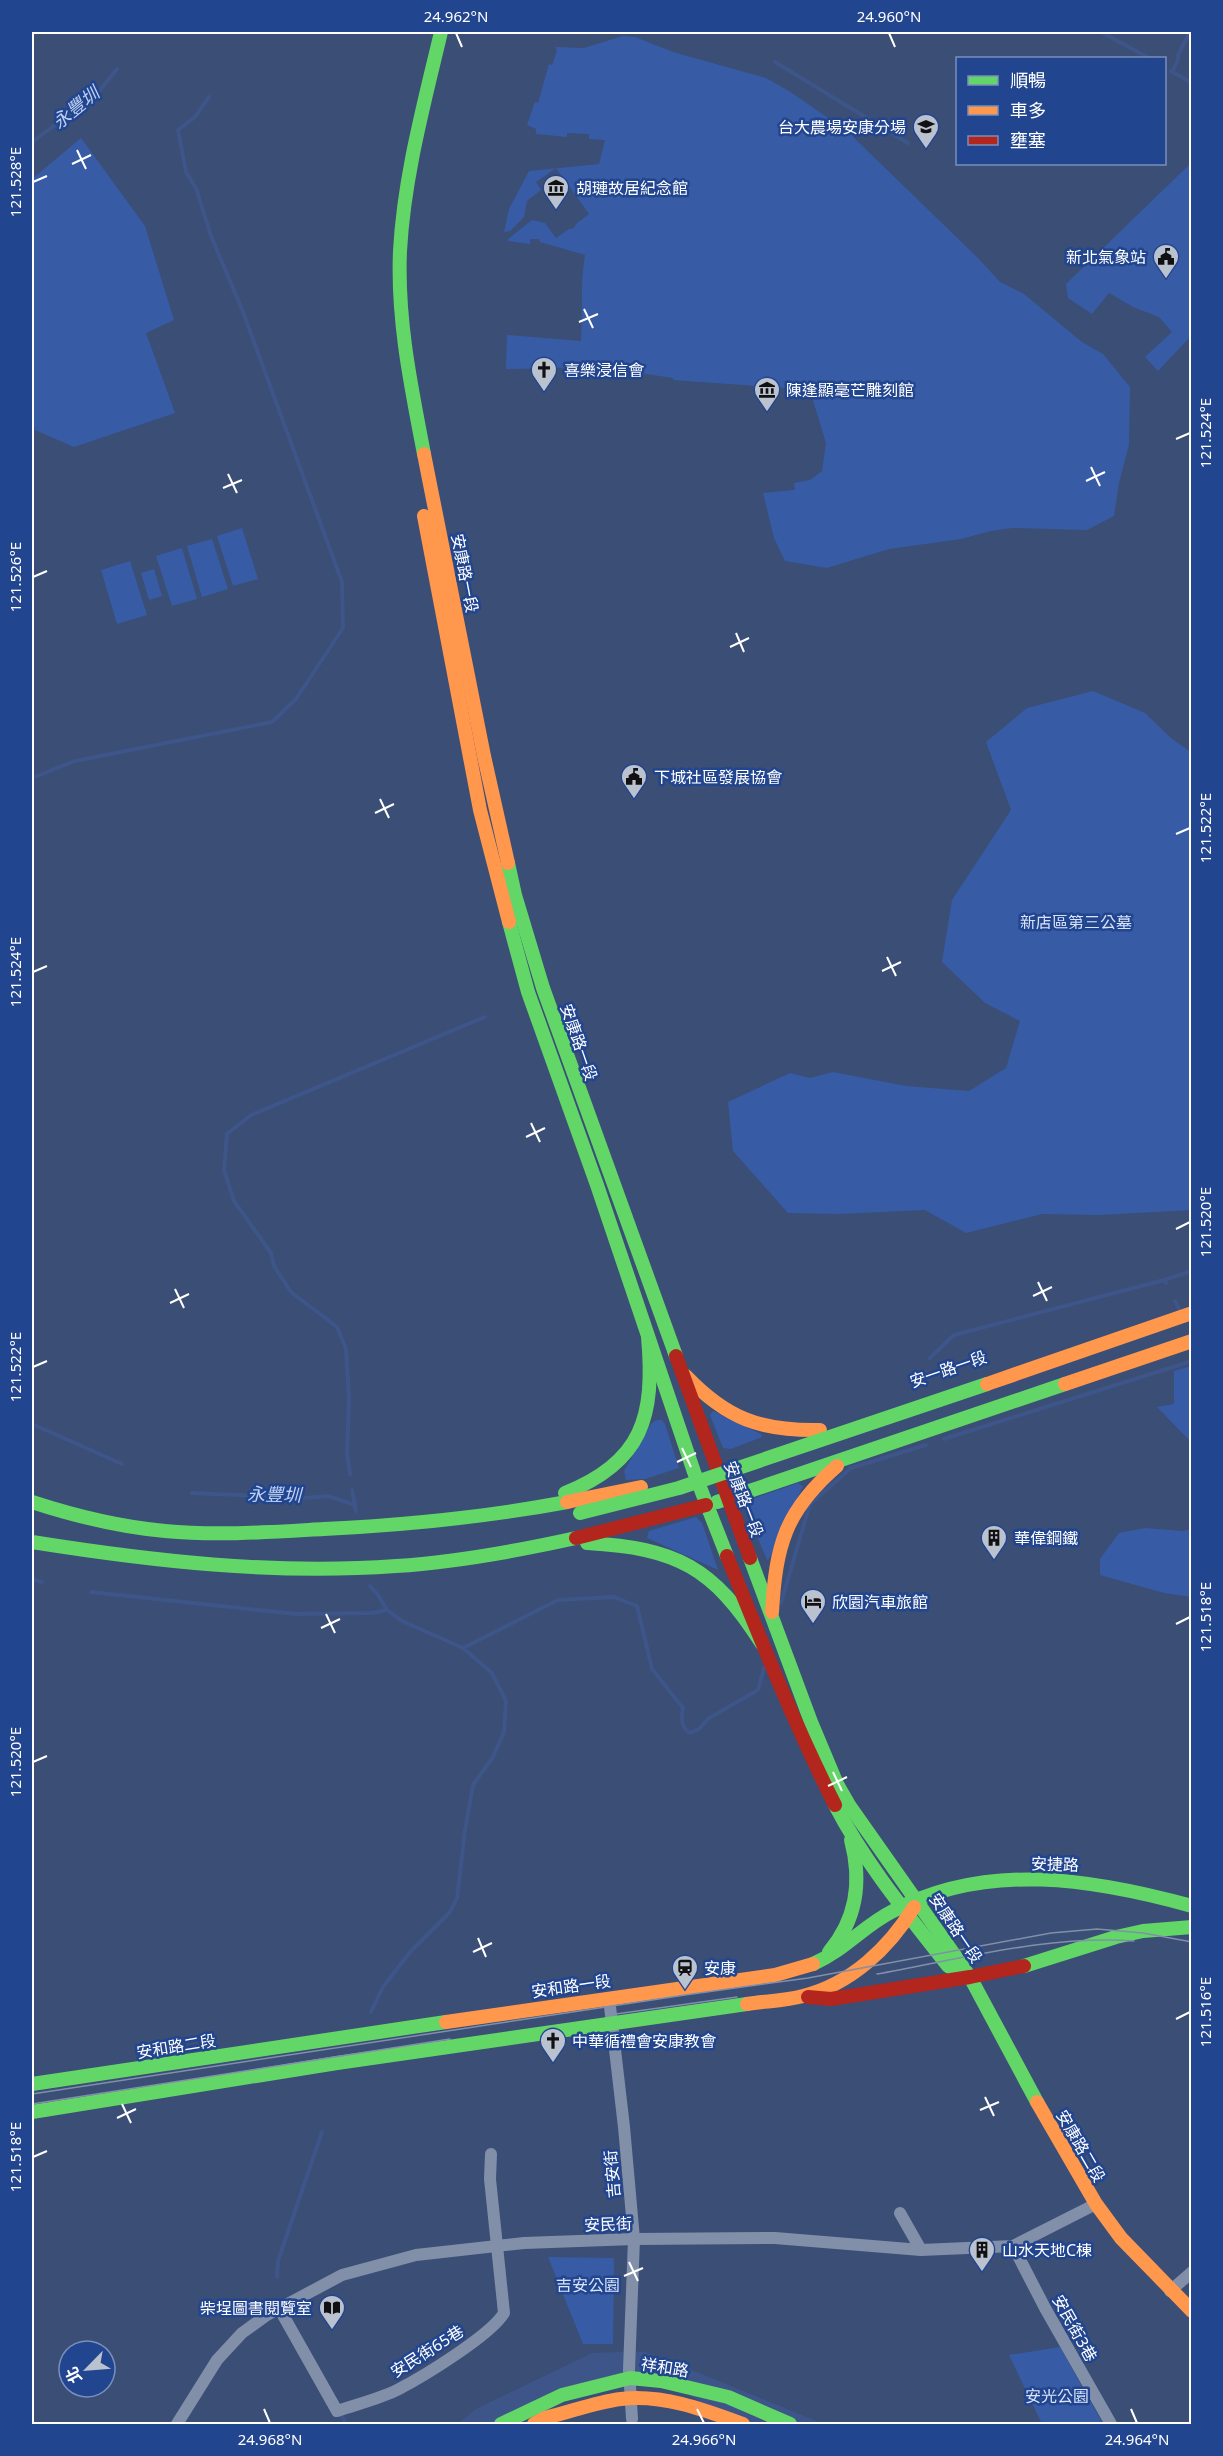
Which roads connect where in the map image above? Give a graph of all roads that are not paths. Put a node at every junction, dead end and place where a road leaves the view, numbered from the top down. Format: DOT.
graph roads {
  1 [pos="432,32"];
  2 [pos="441,32"];
  3 [pos="1191,1302"];
  4 [pos="1191,1313"];
  5 [pos="1191,1325"];
  6 [pos="648,1337"];
  7 [pos="1191,1341"];
  8 [pos="679,1368"];
  9 [pos="919,1397"];
  10 [pos="930,1429"];
  11 [pos="820,1430"];
  12 [pos="848,1457"];
  13 [pos="714,1466"];
  14 [pos="694,1472"];
  15 [pos="727,1498"];
  16 [pos="32,1502"];
  17 [pos="706,1505"];
  18 [pos="487,1516"];
  19 [pos="582,1518"];
  20 [pos="548,1519"];
  21 [pos="164,1531"];
  22 [pos="370,1540"];
  23 [pos="32,1542"];
  24 [pos="474,1543"];
  25 [pos="547,1545"];
  26 [pos="308,1555"];
  27 [pos="158,1561"];
  28 [pos="772,1619"];
  29 [pos="762,1644"];
  30 [pos="844,1822"];
  31 [pos="918,1901"];
  32 [pos="1191,1906"];
  33 [pos="906,1911"];
  34 [pos="1191,1927"];
  35 [pos="821,1960"];
  36 [pos="970,1977"];
  37 [pos="803,1996"];
  38 [pos="609,1998"];
  39 [pos="612,2023"];
  40 [pos="325,2040"];
  41 [pos="32,2084"];
  42 [pos="32,2112"];
  43 [pos="490,2154"];
  44 [pos="1096,2204"];
  45 [pos="900,2213"];
  46 [pos="634,2239"];
  47 [pos="497,2245"];
  48 [pos="1013,2246"];
  49 [pos="921,2250"];
  50 [pos="1191,2272"];
  51 [pos="1170,2291"];
  52 [pos="279,2308"];
  53 [pos="1191,2311"];
  54 [pos="629,2374"];
  55 [pos="632,2398"];
  56 [pos="632,2420"];
  57 [pos="177,2424"];
  58 [pos="501,2424"];
  59 [pos="534,2424"];
  60 [pos="743,2424"];
  61 [pos="790,2424"];
  62 [pos="1111,2424"];
  1 -- 6 [label="main road, 安康路一段"];
  2 -- 8 [label="main road, 安康路一段"];
  3 -- 9 [label="main road, 安一路一段"];
  4 -- 19 [label="main road, bridge"];
  5 -- 19 [label="main road"];
  6 -- 14 [label="main road, 安康路一段"];
  6 -- 18 [label="main road"];
  7 -- 10 [label="main road"];
  8 -- 11 [label="main road"];
  8 -- 13 [label="main road, 安康路一段"];
  9 -- 10 [label="main road"];
  9 -- 11 [label="main road, 安一路一段"];
  10 -- 12 [label="main road"];
  11 -- 13 [label="main road, 安一路一段"];
  12 -- 15 [label="main road"];
  12 -- 28 [label="main road"];
  13 -- 14 [label="main road, 安一路一段"];
  13 -- 15 [label="main road, 安康路一段"];
  14 -- 17 [label="main road, 安康路一段"];
  14 -- 18 [label="main road, 安一路一段"];
  15 -- 17 [label="main road"];
  15 -- 28 [label="main road, 安康路一段"];
  16 -- 21 [label="main road"];
  17 -- 25 [label="main road"];
  17 -- 29 [label="main road, 安康路一段"];
  18 -- 21 [label="main road"];
  19 -- 20 [label="main road"];
  19 -- 24 [label="main road"];
  21 -- 22 [label="main road"];
  23 -- 27 [label="main road"];
  25 -- 27 [label="main road"];
  25 -- 29 [label="main road"];
  26 -- 27 [label="main road"];
  28 -- 31 [label="main road, 安康路一段"];
  29 -- 30 [label="main road, 安康路一段"];
  30 -- 33 [label="main road, 安康路一段"];
  30 -- 35 [label="main road"];
  31 -- 32 [label="main road, 安捷路"];
  31 -- 33 [label="main road, 安和路一段"];
  31 -- 36 [label="main road, 安康路一段"];
  33 -- 35 [label="main road, 安和路一段"];
  33 -- 36 [label="main road, 安康路一段"];
  33 -- 37 [label="main road"];
  34 -- 36 [label="main road"];
  35 -- 38 [label="main road, 安和路一段"];
  36 -- 37 [label="main road"];
  36 -- 44 [label="main road, 安康路二段"];
  37 -- 39 [label="main road"];
  38 -- 39 [label="street, 吉安街"];
  38 -- 40 [label="main road, 安和路一段"];
  39 -- 42 [label="main road"];
  39 -- 46 [label="street, 吉安街"];
  40 -- 41 [label="main road, 安和路二段"];
  43 -- 47 [label="street"];
  44 -- 48 [label="street, 安民街"];
  44 -- 51 [label="main road, 安康路二段"];
  45 -- 49 [label="street"];
  46 -- 47 [label="street, 安民街"];
  46 -- 49 [label="street, 安民街"];
  46 -- 54 [label="street, 吉安街"];
  47 -- 52 [label="street, 安民街"];
  47 -- 52 [label="street, 安民街65巷"];
  48 -- 49 [label="street, 安民街"];
  48 -- 62 [label="street, 安民街3巷"];
  50 -- 51 [label="street"];
  51 -- 53 [label="main road, 安康路二段"];
  52 -- 57 [label="street, 安民街"];
  54 -- 55 [label="street, 吉安街"];
  54 -- 58 [label="main road, 祥和路"];
  54 -- 61 [label="main road, 祥和路"];
  55 -- 56 [label="street, 吉安街"];
  55 -- 59 [label="main road, 祥和路"];
  55 -- 60 [label="main road, 祥和路"];
}
